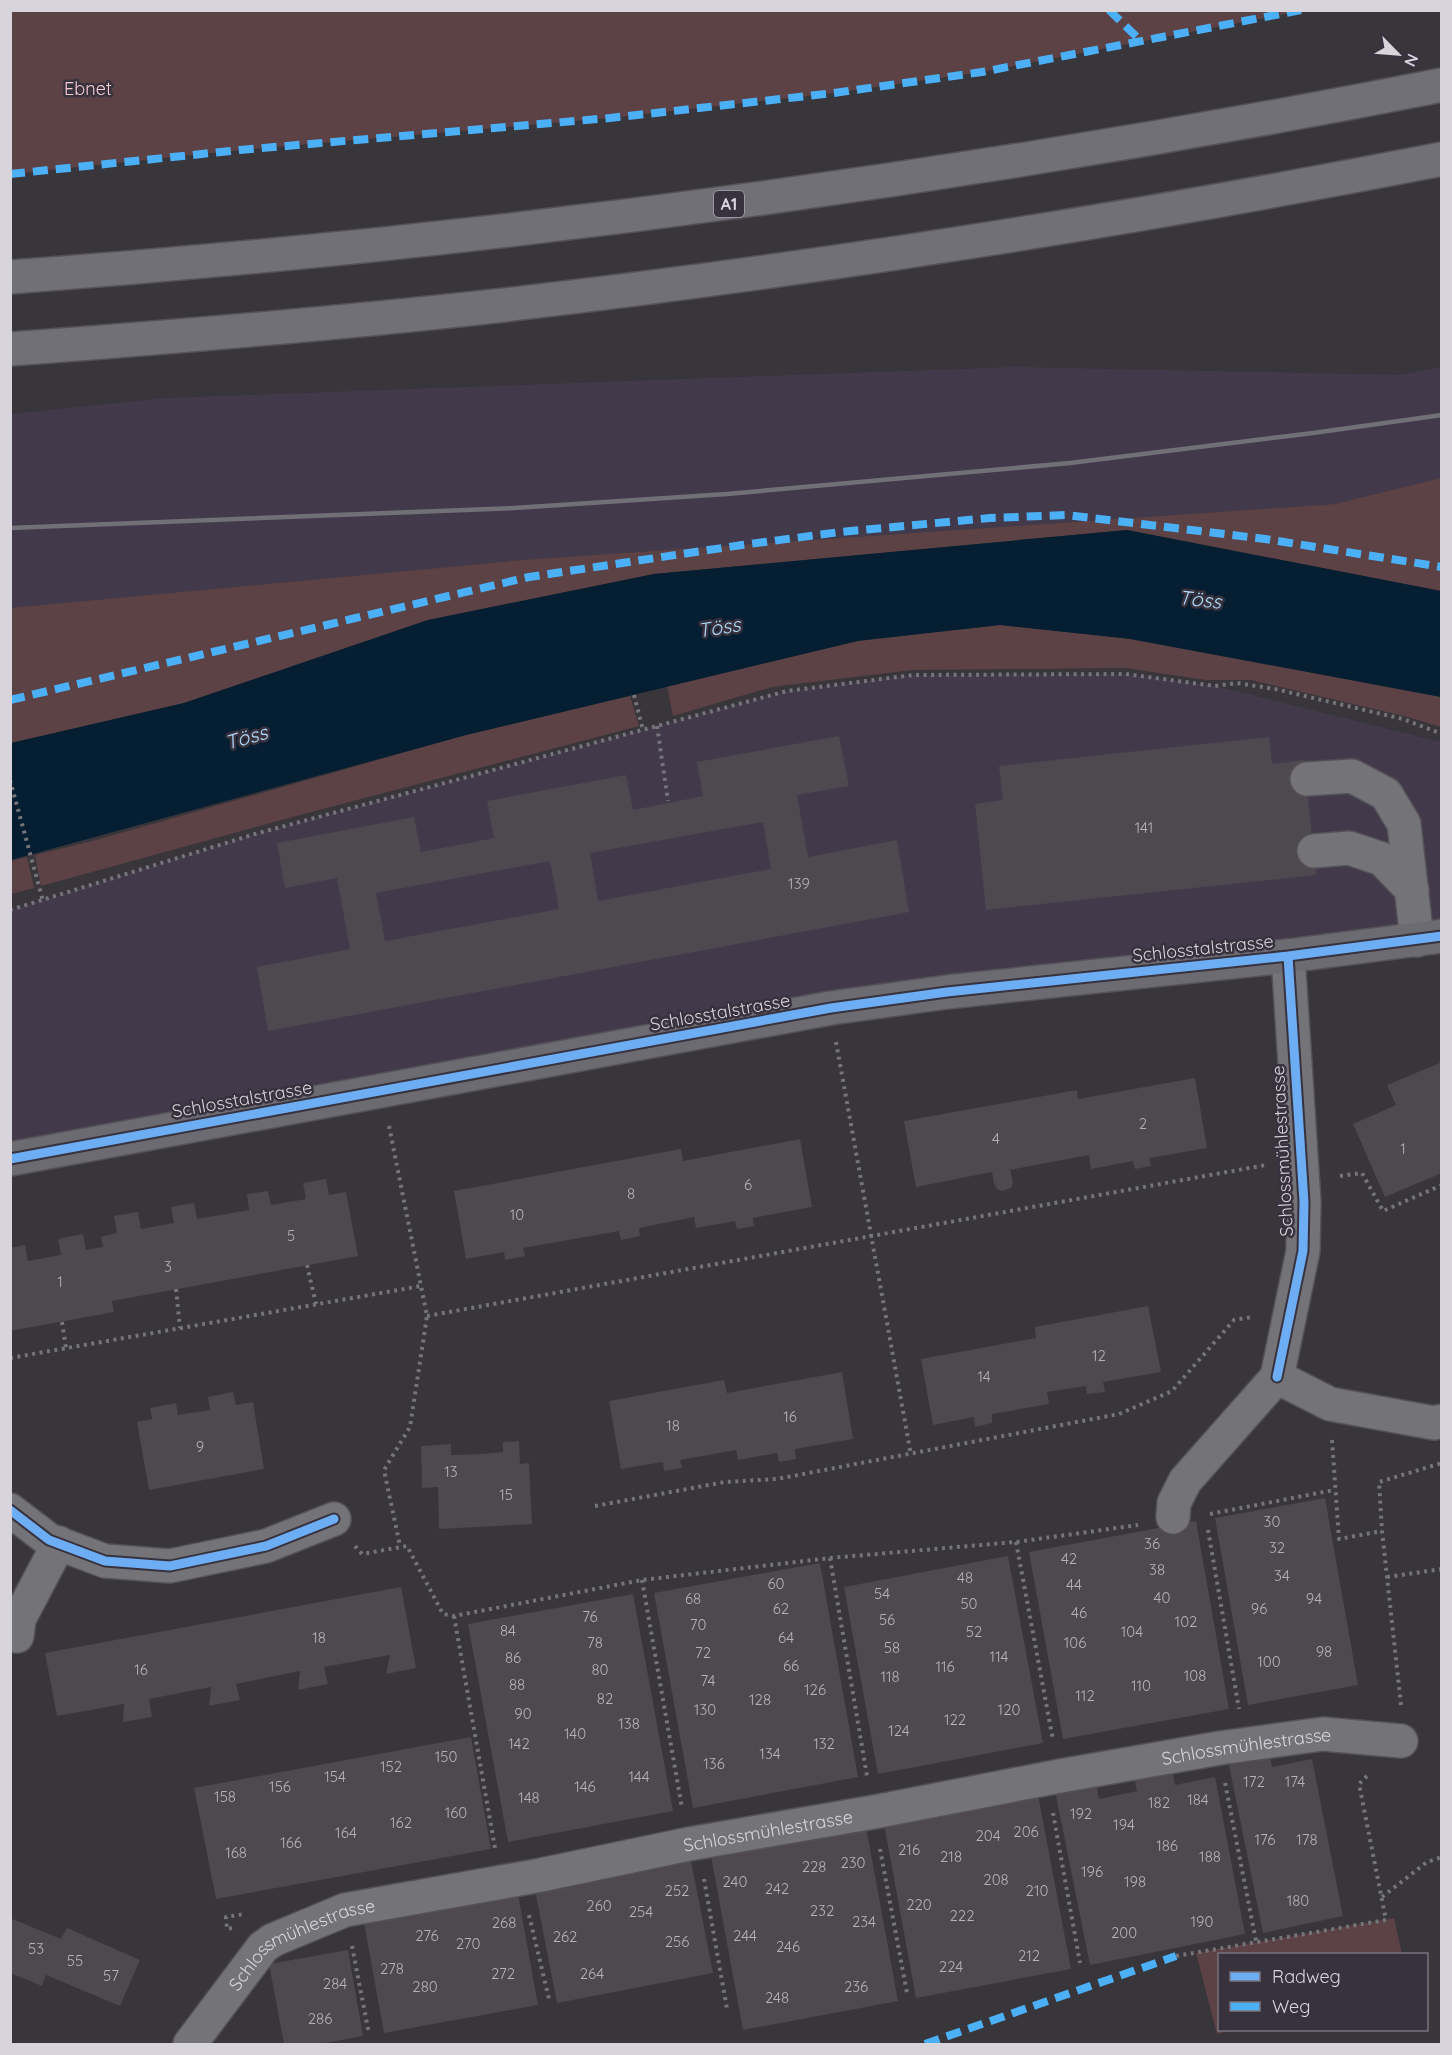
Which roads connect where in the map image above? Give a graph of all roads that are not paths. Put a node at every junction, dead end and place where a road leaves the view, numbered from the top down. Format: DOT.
graph roads {
  1 [pos="1442,86"];
  2 [pos="1442,159"];
  3 [pos="10,277"];
  4 [pos="10,349"];
  5 [pos="1306,779"];
  6 [pos="1314,851"];
  7 [pos="1412,890"];
  8 [pos="1429,938"];
  9 [pos="1288,956"];
  10 [pos="10,1159"];
  11 [pos="1277,1377"];
  12 [pos="1442,1421"];
  13 [pos="10,1510"];
  14 [pos="334,1519"];
  15 [pos="1159,1520"];
  16 [pos="59,1543"];
  17 [pos="17,1636"];
  18 [pos="1401,1741"];
  19 [pos="190,2044"];
  1 -- 3 [label="highway, A1"];
  2 -- 4 [label="highway"];
  5 -- 7 [label="street"];
  6 -- 7 [label="street"];
  7 -- 8 [label="street"];
  8 -- 9 [label="main road, Schlosstalstrasse"];
  9 -- 10 [label="main road, Schlosstalstrasse"];
  9 -- 11 [label="street, Schlossmühlestrasse"];
  11 -- 12 [label="street"];
  11 -- 15 [label="street, Schlossmühlestrasse"];
  13 -- 16 [label="street"];
  14 -- 16 [label="street"];
  16 -- 17 [label="street"];
  18 -- 19 [label="street, Schlossmühlestrasse"];
}
